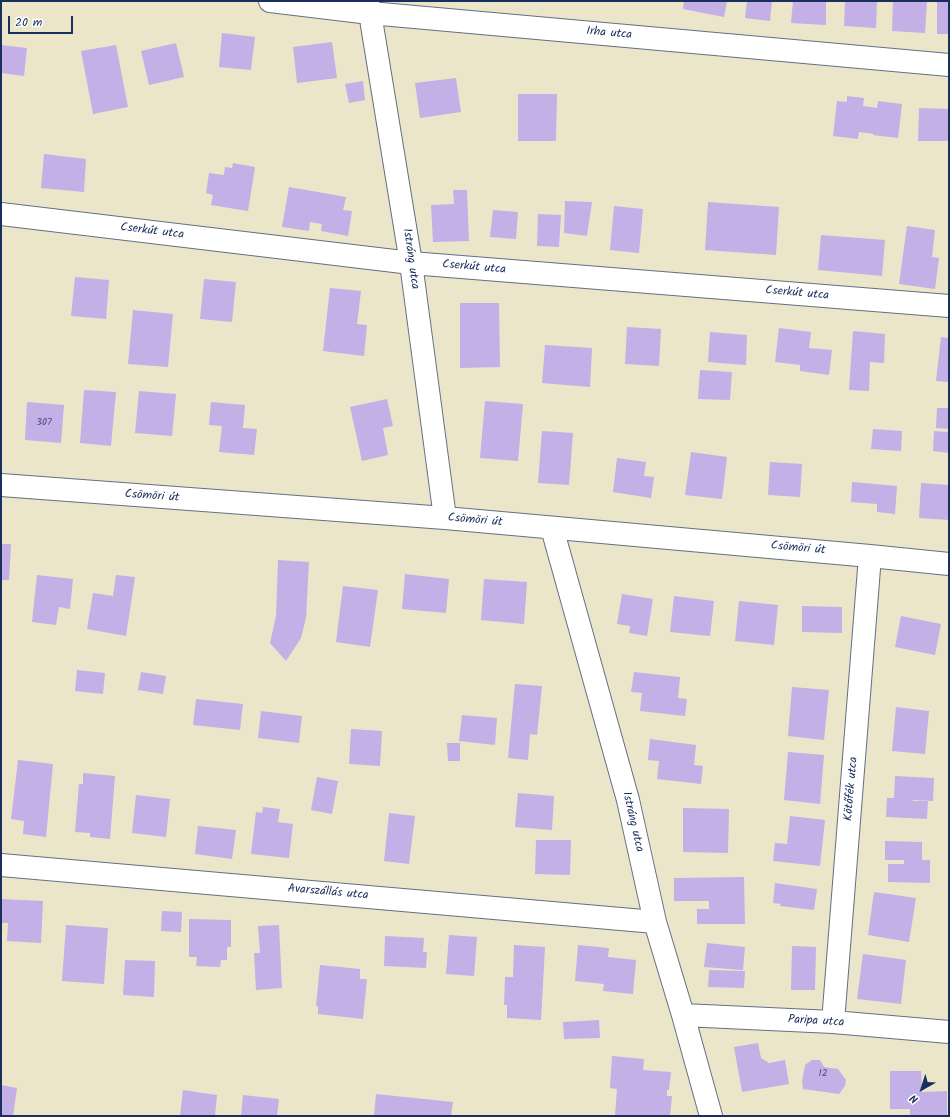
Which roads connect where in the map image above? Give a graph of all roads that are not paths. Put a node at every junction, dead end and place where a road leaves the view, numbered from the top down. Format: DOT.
graph roads {
  1 [pos="270,1"];
  2 [pos="369,7"];
  3 [pos="949,65"];
  4 [pos="1,214"];
  5 [pos="411,263"];
  6 [pos="949,306"];
  7 [pos="1,485"];
  8 [pos="445,518"];
  9 [pos="552,528"];
  10 [pos="870,556"];
  11 [pos="949,564"];
  12 [pos="1,865"];
  13 [pos="655,922"];
  14 [pos="683,1015"];
  15 [pos="833,1022"];
  16 [pos="949,1032"];
  17 [pos="711,1116"];
  1 -- 2 [label="street, Irha utca"];
  2 -- 3 [label="street, Irha utca"];
  2 -- 5 [label="street, Istráng utca"];
  4 -- 5 [label="street, Cserkút utca"];
  5 -- 6 [label="street, Cserkút utca"];
  5 -- 8 [label="street, Istráng utca"];
  7 -- 8 [label="street, Csömöri út"];
  8 -- 9 [label="street, Csömöri út"];
  9 -- 10 [label="street, Csömöri út"];
  9 -- 13 [label="street, Istráng utca"];
  10 -- 11 [label="street, Csömöri út"];
  10 -- 15 [label="street, Kötőfék utca"];
  12 -- 13 [label="street, Avarszállás utca"];
  13 -- 14 [label="street, Istráng utca"];
  14 -- 15 [label="street, Paripa utca"];
  14 -- 17 [label="street, Istráng utca"];
  15 -- 16 [label="street, Paripa utca"];
}
